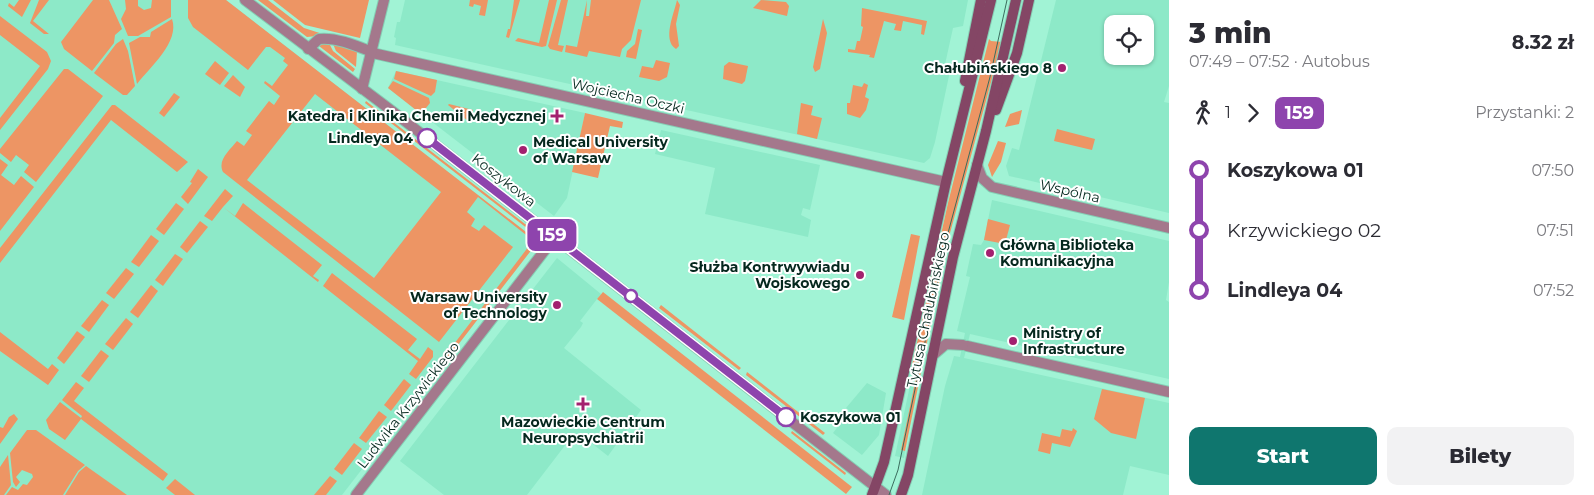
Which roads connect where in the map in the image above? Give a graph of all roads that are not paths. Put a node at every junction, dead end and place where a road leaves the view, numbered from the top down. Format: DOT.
graph roads {
  1 [pos="245,0"];
  2 [pos="384,0"];
  3 [pos="981,0"];
  4 [pos="991,0"];
  5 [pos="1016,0"];
  6 [pos="1029,0"];
  7 [pos="308,48"];
  8 [pos="372,52"];
  9 [pos="362,88"];
  10 [pos="986,132"];
  11 [pos="954,146"];
  12 [pos="977,165"];
  13 [pos="946,182"];
  14 [pos="1169,228"];
  15 [pos="555,237"];
  16 [pos="932,356"];
  17 [pos="1169,392"];
  18 [pos="874,491"];
  19 [pos="356,495"];
  20 [pos="886,495"];
  21 [pos="901,495"];
  1 -- 7 [label="street, Koszykowa"];
  2 -- 8 [label="street"];
  3 -- 11 [label="main road, Tytusa Chałubińskiego"];
  4 -- 11 [label="main road, Tytusa Chałubińskiego"];
  5 -- 10 [label="main road, Tytusa Chałubińskiego"];
  6 -- 10 [label="main road, Tytusa Chałubińskiego"];
  7 -- 8 [label="street, Wojciecha Oczki"];
  7 -- 9 [label="street, Koszykowa"];
  8 -- 9 [label="street"];
  8 -- 13 [label="street, Wojciecha Oczki"];
  9 -- 15 [label="street, Koszykowa"];
  10 -- 12 [label="main road, Tytusa Chałubińskiego"];
  11 -- 13 [label="main road, Tytusa Chałubińskiego"];
  12 -- 14 [label="street, Wspólna"];
  12 -- 16 [label="main road, Tytusa Chałubińskiego"];
  13 -- 18 [label="main road, Tytusa Chałubińskiego"];
  15 -- 18 [label="street, Koszykowa"];
  15 -- 19 [label="street, Ludwika Krzywickiego"];
  16 -- 17 [label="street"];
  16 -- 21 [label="main road, Tytusa Chałubińskiego"];
  18 -- 20 [label="street, Koszykowa"];
}
